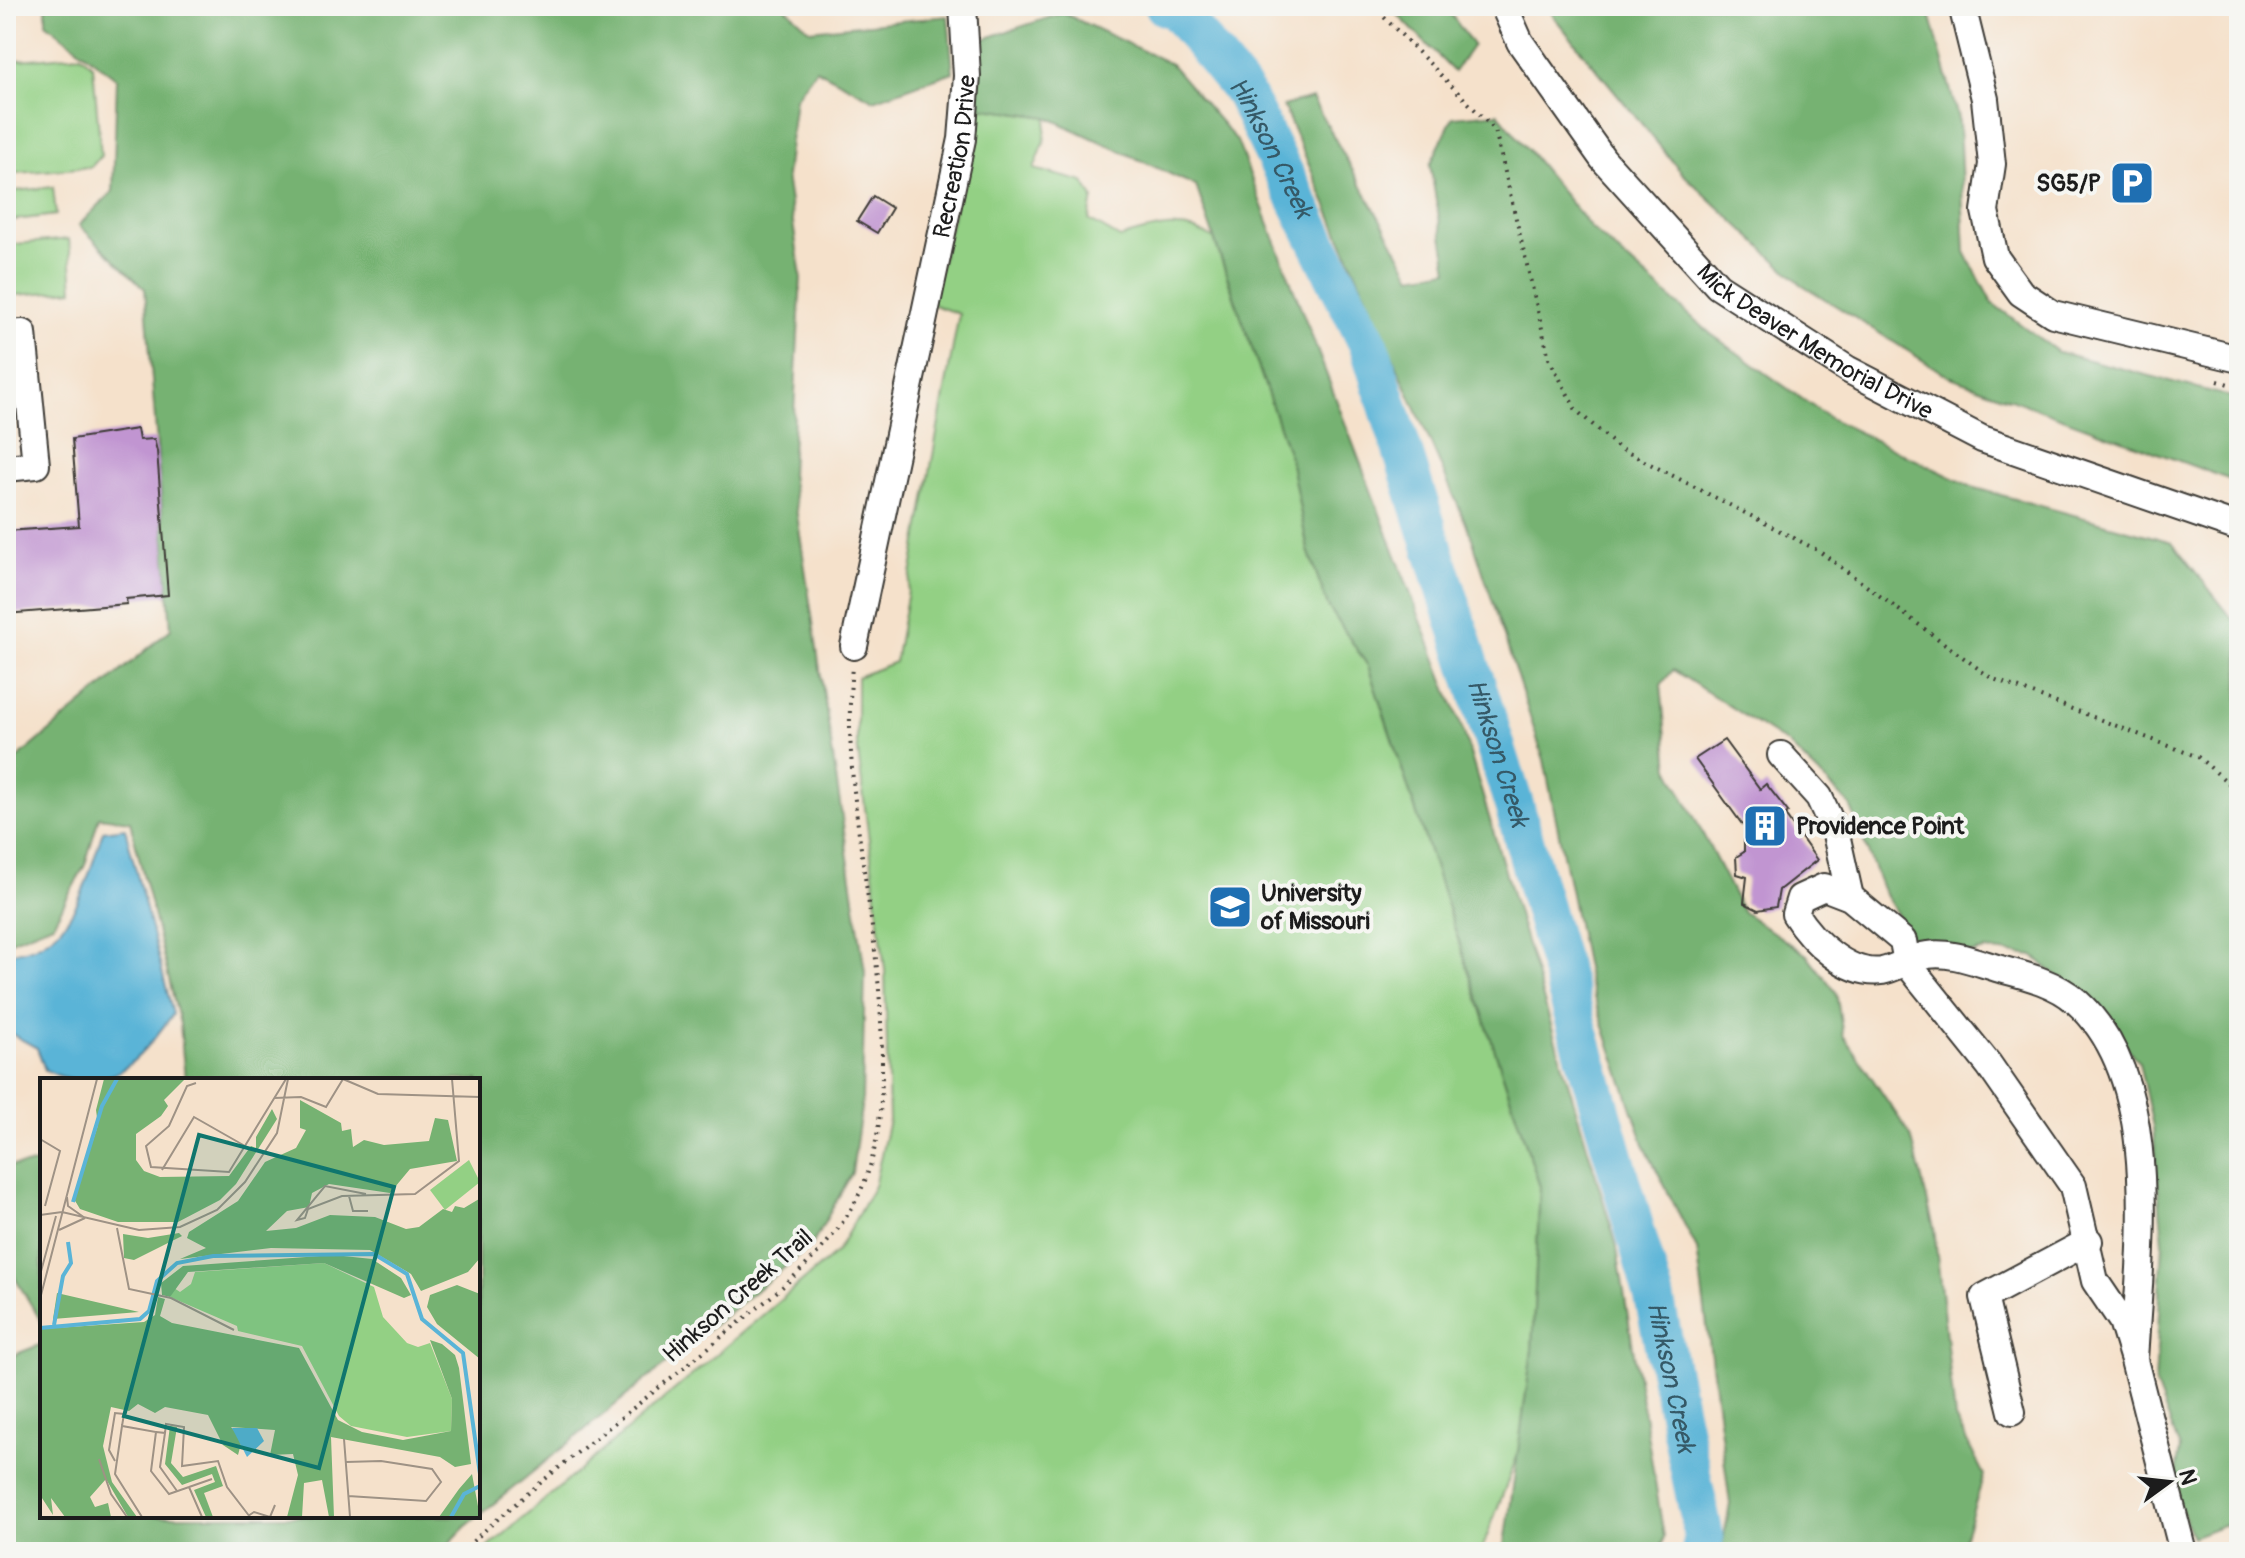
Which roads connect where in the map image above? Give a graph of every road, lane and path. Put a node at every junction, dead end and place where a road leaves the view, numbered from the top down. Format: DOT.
graph roads {
  1 [pos="963,6"];
  2 [pos="1373,6"];
  3 [pos="1504,6"];
  4 [pos="1962,6"];
  5 [pos="6,334"];
  6 [pos="2239,359"];
  7 [pos="2210,379"];
  8 [pos="2239,387"];
  9 [pos="6,468"];
  10 [pos="2239,528"];
  11 [pos="854,646"];
  12 [pos="1781,755"];
  13 [pos="2239,792"];
  14 [pos="1850,897"];
  15 [pos="1907,963"];
  16 [pos="2089,1241"];
  17 [pos="2134,1360"];
  18 [pos="2012,1412"];
  19 [pos="461,1552"];
  20 [pos="2183,1552"];
  1 -- 11 [label="street, Recreation Drive"];
  2 -- 13 [label="path"];
  3 -- 10 [label="street, Mick Deaver Memorial Drive"];
  4 -- 6 [label="street"];
  5 -- 9 [label="street"];
  7 -- 8 [label="path"];
  11 -- 19 [label="path, Hinkson Creek Trail"];
  12 -- 14 [label="street"];
  14 -- 15 [label="street"];
  14 -- 15 [label="street"];
  15 -- 16 [label="street"];
  15 -- 17 [label="street"];
  16 -- 17 [label="street"];
  16 -- 18 [label="street"];
  17 -- 20 [label="street"];
}
